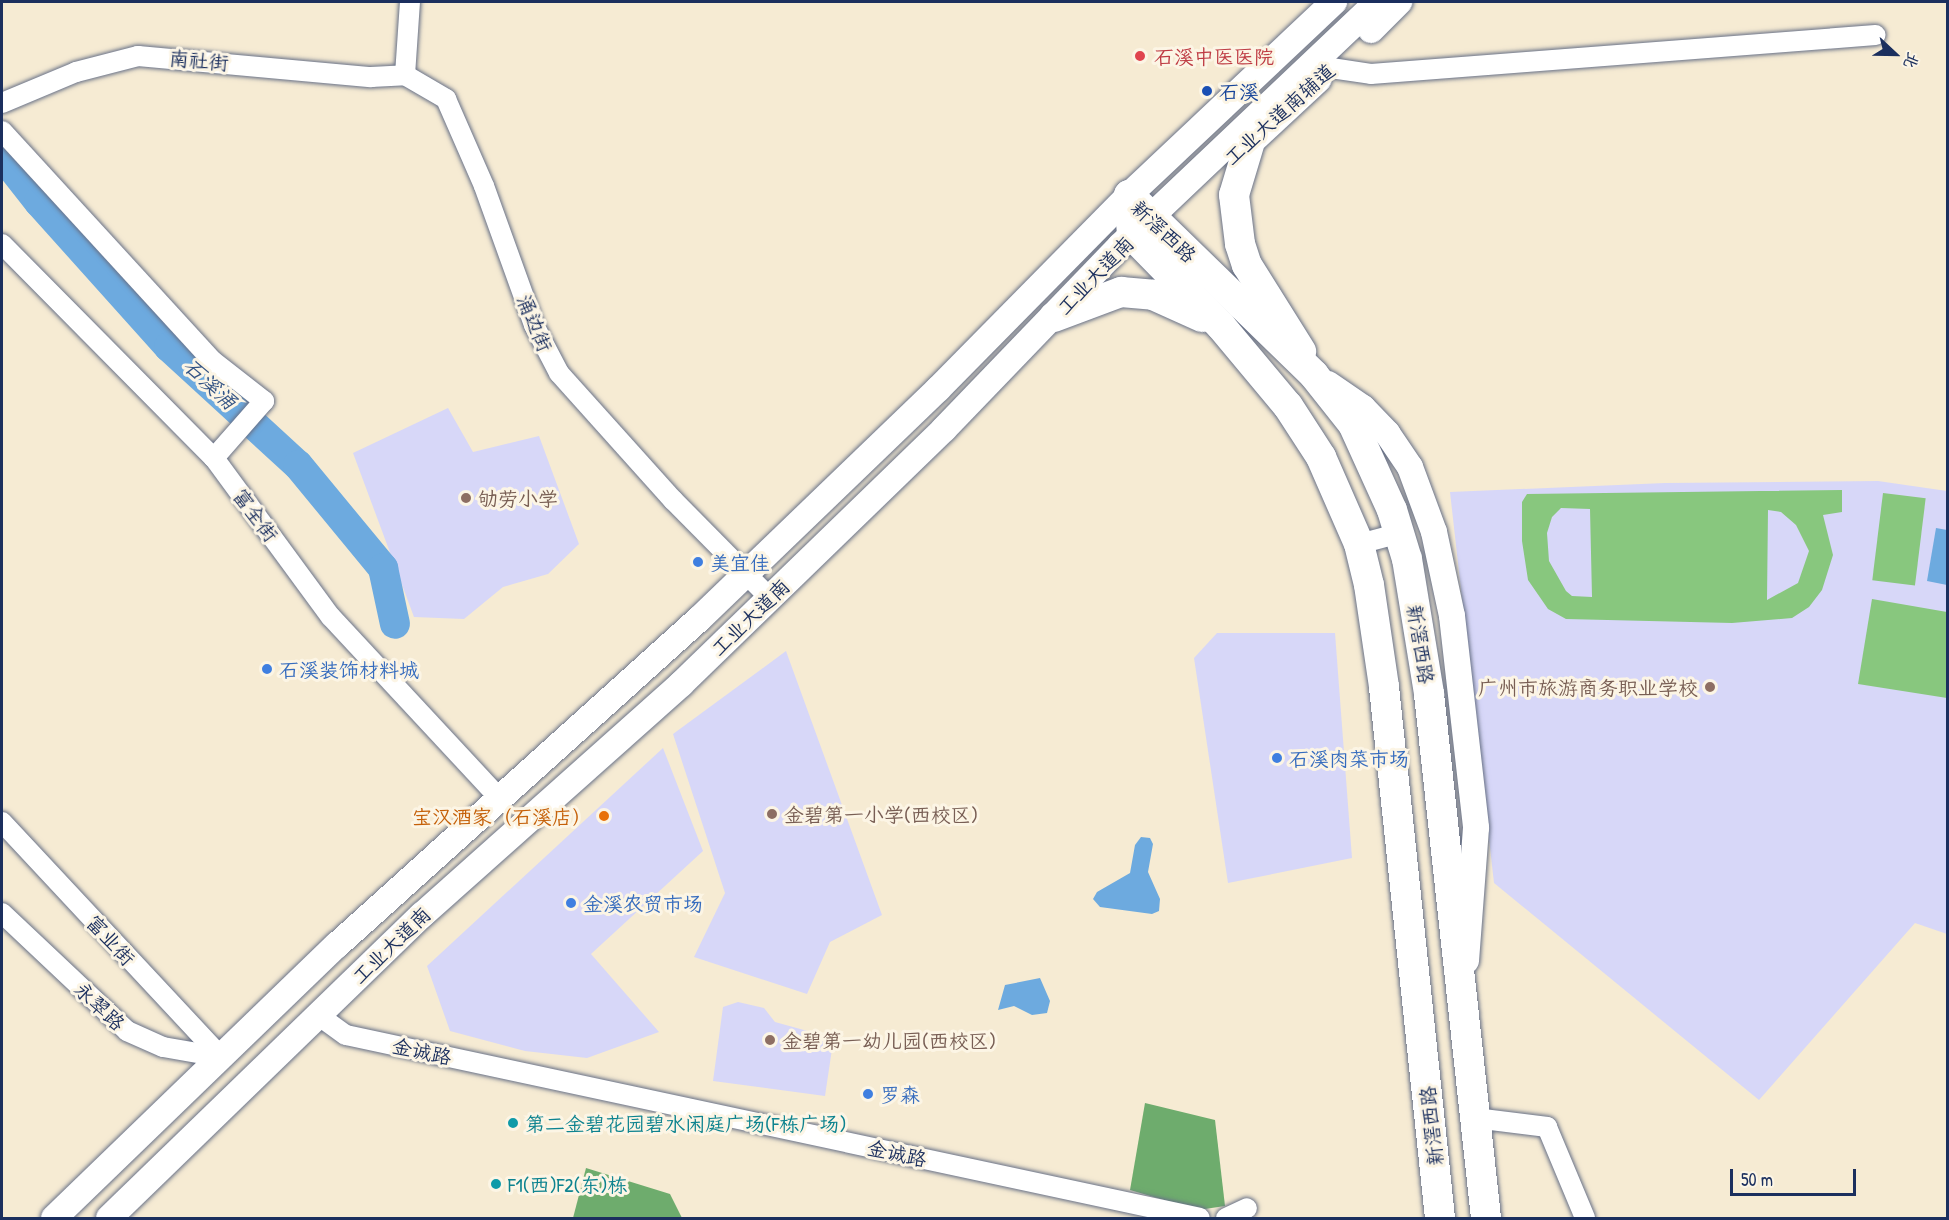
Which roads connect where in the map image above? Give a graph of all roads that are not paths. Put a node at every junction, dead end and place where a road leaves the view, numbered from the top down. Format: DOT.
graph roads {
  1 [pos="410,2"];
  2 [pos="1334,2"];
  3 [pos="1377,2"];
  4 [pos="1399,2"];
  5 [pos="1875,35"];
  6 [pos="1331,68"];
  7 [pos="405,75"];
  8 [pos="2,103"];
  9 [pos="2,131"];
  10 [pos="1249,145"];
  11 [pos="1129,195"];
  12 [pos="1142,226"];
  13 [pos="2,244"];
  14 [pos="1054,317"];
  15 [pos="1221,326"];
  16 [pos="1314,375"];
  17 [pos="214,458"];
  18 [pos="1400,533"];
  19 [pos="1359,544"];
  20 [pos="747,573"];
  21 [pos="770,598"];
  22 [pos="498,797"];
  23 [pos="2,822"];
  24 [pos="2,913"];
  25 [pos="1463,991"];
  26 [pos="318,1015"];
  27 [pos="221,1057"];
  28 [pos="247,1083"];
  29 [pos="1475,1118"];
  30 [pos="1246,1208"];
  31 [pos="60,1216"];
  32 [pos="109,1218"];
  33 [pos="1200,1218"];
  34 [pos="1226,1218"];
  35 [pos="1440,1218"];
  36 [pos="1485,1218"];
  37 [pos="1585,1218"];
  1 -- 7 [label="street"];
  2 -- 11 [label="main road"];
  3 -- 12 [label="main road, 工业大道南"];
  4 -- 6 [label="main road, 工业大道南辅道"];
  5 -- 6 [label="street"];
  6 -- 10 [label="main road, 工业大道南辅道"];
  7 -- 8 [label="street, 南社街"];
  7 -- 20 [label="street, 涌边街"];
  9 -- 17 [label="street"];
  10 -- 12 [label="main road, 工业大道南辅道"];
  10 -- 16 [label="highway"];
  11 -- 12 [label="highway, 新滘西路"];
  11 -- 20 [label="main road"];
  12 -- 14 [label="main road, 工业大道南"];
  12 -- 15 [label="highway, 新滘西路"];
  12 -- 16 [label="highway, 新滘西路"];
  13 -- 17 [label="street, 富全街"];
  14 -- 15 [label="highway"];
  14 -- 21 [label="main road, 工业大道南"];
  15 -- 19 [label="highway, 新滘西路"];
  16 -- 18 [label="highway, 新滘西路"];
  16 -- 25 [label="main road"];
  17 -- 22 [label="street, 富全街"];
  18 -- 19 [label="street"];
  18 -- 25 [label="highway, 新滘西路"];
  19 -- 35 [label="highway, 新滘西路"];
  20 -- 21 [label="street, 涌边街"];
  20 -- 22 [label="main road"];
  21 -- 26 [label="main road, 工业大道南"];
  22 -- 27 [label="main road"];
  23 -- 27 [label="street, 富业街"];
  24 -- 27 [label="street, 永翠路"];
  25 -- 29 [label="highway, 新滘西路"];
  26 -- 28 [label="main road, 工业大道南"];
  26 -- 33 [label="street, 金诚路"];
  27 -- 28 [label="main road"];
  27 -- 31 [label="main road"];
  28 -- 32 [label="main road, 工业大道南"];
  29 -- 36 [label="highway, 新滘西路"];
  29 -- 37 [label="street"];
  30 -- 34 [label="street"];
}
